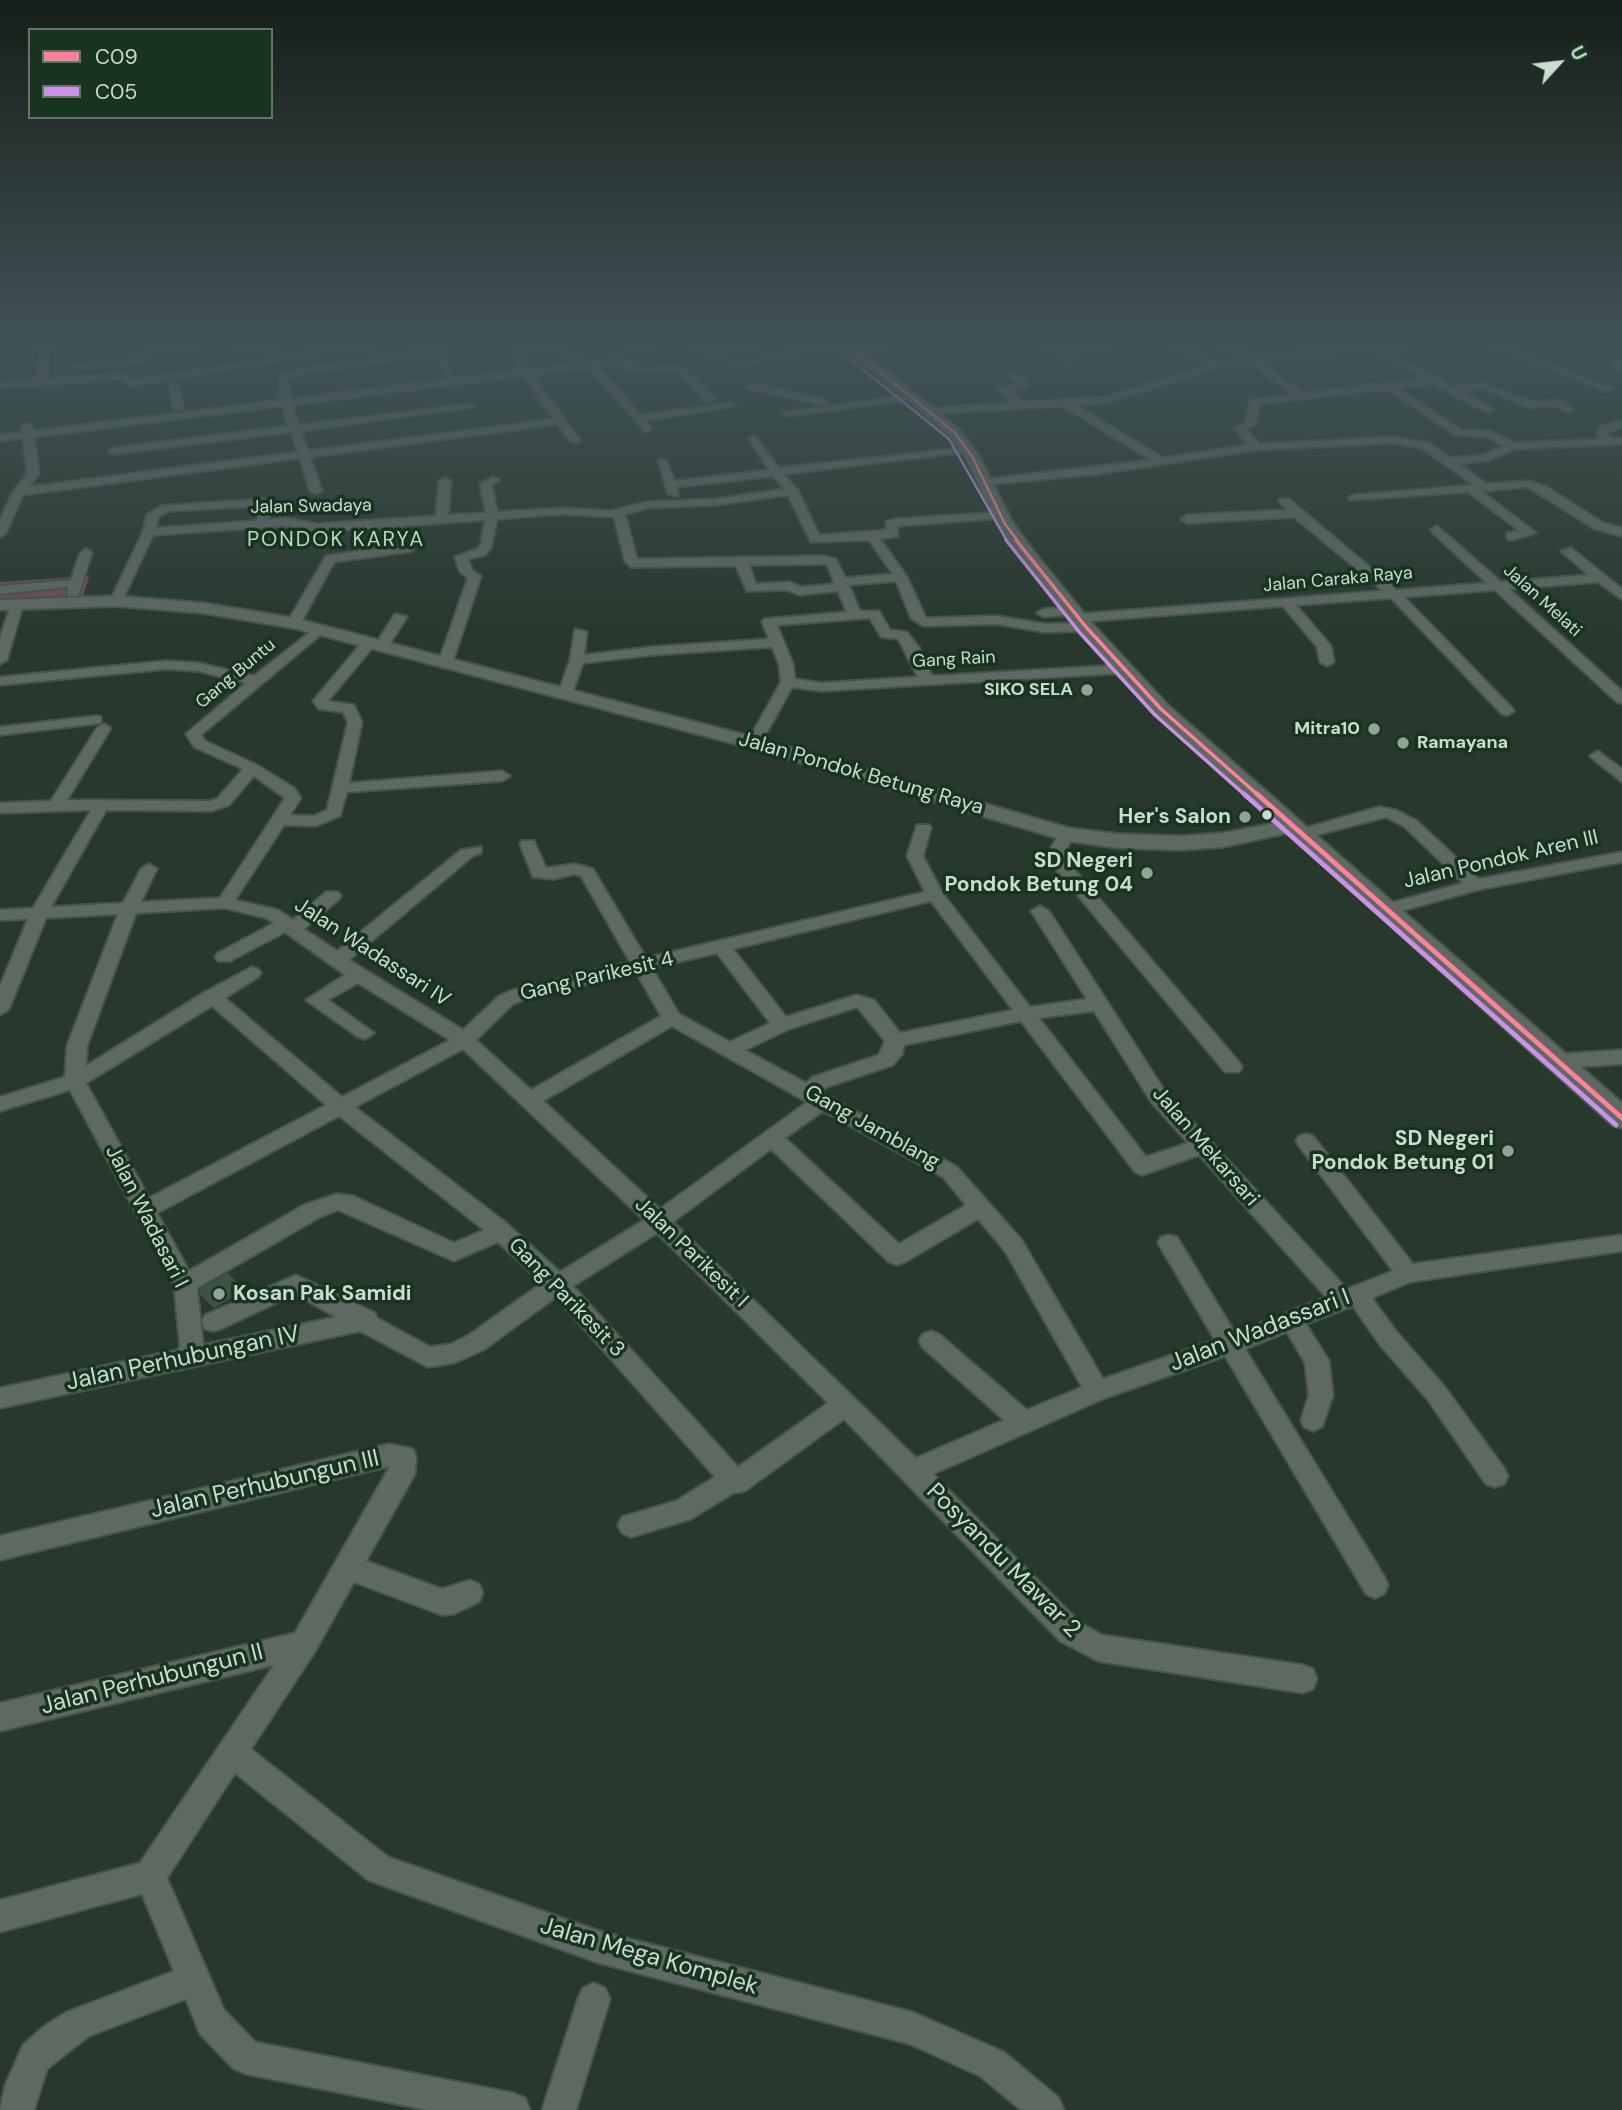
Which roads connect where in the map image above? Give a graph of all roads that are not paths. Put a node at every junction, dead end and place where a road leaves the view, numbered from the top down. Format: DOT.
graph roads {
  1 [pos="29,442"];
  2 [pos="113,442"];
  3 [pos="229,442"];
  4 [pos="301,442"];
  5 [pos="428,442"];
  6 [pos="756,442"];
  7 [pos="962,442"];
  8 [pos="1130,442"];
  9 [pos="1252,442"];
  10 [pos="1323,442"];
  11 [pos="1416,442"];
  12 [pos="1506,442"];
  13 [pos="1579,442"];
  14 [pos="1513,446"];
  15 [pos="1256,447"];
  16 [pos="967,449"];
  17 [pos="306,456"];
  18 [pos="1159,460"];
  19 [pos="1451,461"];
  20 [pos="662,462"];
  21 [pos="111,466"];
  22 [pos="776,472"];
  23 [pos="493,480"];
  24 [pos="444,481"];
  25 [pos="983,482"];
  26 [pos="670,485"];
  27 [pos="1483,486"];
  28 [pos="19,487"];
  29 [pos="1468,488"];
  30 [pos="316,491"];
  31 [pos="792,491"];
  32 [pos="1354,498"];
  33 [pos="1285,501"];
  34 [pos="677,502"];
  35 [pos="1297,513"];
  36 [pos="492,514"];
  37 [pos="619,514"];
  38 [pos="1000,514"];
  39 [pos="442,518"];
  40 [pos="1187,519"];
  41 [pos="406,521"];
  42 [pos="261,524"];
  43 [pos="1437,530"];
  44 [pos="149,532"];
  45 [pos="1622,532"];
  46 [pos="0,533"];
  47 [pos="872,536"];
  48 [pos="1511,536"];
  49 [pos="327,542"];
  50 [pos="1567,551"];
  51 [pos="86,553"];
  52 [pos="328,560"];
  53 [pos="741,561"];
  54 [pos="901,577"];
  55 [pos="1600,578"];
  56 [pos="1495,584"];
  57 [pos="842,585"];
  58 [pos="0,590"];
  59 [pos="74,592"];
  60 [pos="1392,592"];
  61 [pos="1622,595"];
  62 [pos="116,601"];
  63 [pos="1286,602"];
  64 [pos="8,605"];
  65 [pos="1044,613"];
  66 [pos="855,615"];
  67 [pos="400,617"];
  68 [pos="1079,619"];
  69 [pos="294,623"];
  70 [pos="319,629"];
  71 [pos="580,632"];
  72 [pos="376,643"];
  73 [pos="777,643"];
  74 [pos="0,660"];
  75 [pos="577,660"];
  76 [pos="446,662"];
  77 [pos="1327,662"];
  78 [pos="1123,669"];
  79 [pos="0,681"];
  80 [pos="256,681"];
  81 [pos="927,681"];
  82 [pos="788,682"];
  83 [pos="565,694"];
  84 [pos="1622,699"];
  85 [pos="1507,711"];
  86 [pos="0,731"];
  87 [pos="754,743"];
  88 [pos="1598,756"];
  89 [pos="252,768"];
  90 [pos="502,776"];
  91 [pos="1622,777"];
  92 [pos="341,789"];
  93 [pos="102,804"];
  94 [pos="56,805"];
  95 [pos="0,808"];
  96 [pos="281,820"];
  97 [pos="923,828"];
  98 [pos="1297,830"];
  99 [pos="1067,834"];
  100 [pos="528,844"];
  101 [pos="475,849"];
  102 [pos="1622,857"];
  103 [pos="149,869"];
  104 [pos="1475,886"];
  105 [pos="935,895"];
  106 [pos="332,896"];
  107 [pos="225,903"];
  108 [pos="1390,909"];
  109 [pos="128,910"];
  110 [pos="1040,911"];
  111 [pos="38,914"];
  112 [pos="0,915"];
  113 [pos="290,926"];
  114 [pos="723,948"];
  115 [pos="224,957"];
  116 [pos="336,961"];
  117 [pos="642,966"];
  118 [pos="252,972"];
  119 [pos="358,975"];
  120 [pos="212,996"];
  121 [pos="1097,1004"];
  122 [pos="0,1009"];
  123 [pos="1026,1014"];
  124 [pos="672,1018"];
  125 [pos="782,1025"];
  126 [pos="365,1033"];
  127 [pos="465,1040"];
  128 [pos="895,1041"];
  129 [pos="729,1050"];
  130 [pos="1622,1057"];
  131 [pos="1561,1061"];
  132 [pos="1232,1068"];
  133 [pos="75,1081"];
  134 [pos="815,1097"];
  135 [pos="529,1100"];
  136 [pos="0,1104"];
  137 [pos="341,1107"];
  138 [pos="1622,1118"];
  139 [pos="772,1138"];
  140 [pos="1306,1141"];
  141 [pos="1201,1146"];
  142 [pos="981,1207"];
  143 [pos="143,1211"];
  144 [pos="659,1221"];
  145 [pos="501,1232"];
  146 [pos="1169,1242"];
  147 [pos="1622,1243"];
  148 [pos="1408,1274"];
  149 [pos="185,1284"];
  150 [pos="558,1284"];
  151 [pos="1350,1297"];
  152 [pos="367,1321"];
  153 [pos="1292,1321"];
  154 [pos="213,1322"];
  155 [pos="931,1341"];
  156 [pos="1232,1344"];
  157 [pos="186,1359"];
  158 [pos="1097,1391"];
  159 [pos="0,1398"];
  160 [pos="845,1404"];
  161 [pos="1313,1420"];
  162 [pos="1024,1423"];
  163 [pos="913,1471"];
  164 [pos="1495,1476"];
  165 [pos="735,1482"];
  166 [pos="631,1525"];
  167 [pos="0,1548"];
  168 [pos="348,1567"];
  169 [pos="1375,1585"];
  170 [pos="470,1593"];
  171 [pos="304,1644"];
  172 [pos="1303,1679"];
  173 [pos="0,1717"];
  174 [pos="231,1751"];
  175 [pos="150,1876"];
  176 [pos="0,1916"];
  177 [pos="194,1980"];
  178 [pos="594,1999"];
  179 [pos="17,2110"];
  180 [pos="513,2110"];
  181 [pos="559,2110"];
  182 [pos="1047,2110"];
  1 -- 28 [label="street"];
  2 -- 21 [label="street"];
  3 -- 21 [label="street"];
  4 -- 17 [label="street"];
  5 -- 17 [label="street"];
  6 -- 22 [label="street"];
  7 -- 16 [label="main road"];
  8 -- 18 [label="street"];
  9 -- 15 [label="street"];
  10 -- 15 [label="street"];
  11 -- 19 [label="street"];
  12 -- 14 [label="street"];
  13 -- 14 [label="street"];
  14 -- 19 [label="street"];
  15 -- 18 [label="street"];
  16 -- 22 [label="street"];
  16 -- 25 [label="main road"];
  17 -- 21 [label="street"];
  17 -- 30 [label="street"];
  18 -- 25 [label="street"];
  19 -- 27 [label="street"];
  20 -- 26 [label="street"];
  21 -- 28 [label="street"];
  22 -- 26 [label="street"];
  22 -- 31 [label="street"];
  23 -- 36 [label="street"];
  24 -- 39 [label="street"];
  25 -- 38 [label="main road"];
  26 -- 34 [label="street"];
  27 -- 29 [label="street"];
  27 -- 45 [label="street"];
  28 -- 46 [label="street"];
  29 -- 32 [label="street"];
  29 -- 48 [label="street"];
  31 -- 34 [label="street, Jalan Swadaya"];
  31 -- 47 [label="street"];
  33 -- 35 [label="street"];
  34 -- 37 [label="street, Jalan Swadaya"];
  35 -- 40 [label="street"];
  35 -- 60 [label="street"];
  36 -- 37 [label="street, Jalan Swadaya"];
  36 -- 39 [label="street, Jalan Swadaya"];
  36 -- 76 [label="street"];
  37 -- 53 [label="street"];
  38 -- 47 [label="street"];
  38 -- 68 [label="main road"];
  39 -- 41 [label="street, Jalan Swadaya"];
  41 -- 42 [label="street, Jalan Swadaya"];
  41 -- 52 [label="street"];
  42 -- 44 [label="street, Jalan Swadaya"];
  42 -- 44 [label="street"];
  43 -- 56 [label="street, Jalan Melati"];
  44 -- 62 [label="street"];
  47 -- 54 [label="street"];
  49 -- 52 [label="street"];
  50 -- 55 [label="street"];
  51 -- 59 [label="street"];
  52 -- 69 [label="street"];
  53 -- 57 [label="street"];
  53 -- 57 [label="street"];
  54 -- 57 [label="street"];
  54 -- 68 [label="street"];
  55 -- 56 [label="street, Jalan Caraka Raya"];
  55 -- 61 [label="street"];
  56 -- 60 [label="street, Jalan Caraka Raya"];
  56 -- 84 [label="street, Jalan Melati"];
  57 -- 66 [label="street"];
  58 -- 59 [label="street"];
  59 -- 62 [label="main road, Jalan Pondok Betung Raya"];
  59 -- 64 [label="main road, Jalan Pondok Betung Raya"];
  60 -- 63 [label="street, Jalan Caraka Raya"];
  60 -- 85 [label="street"];
  62 -- 69 [label="main road, Jalan Pondok Betung Raya"];
  63 -- 68 [label="street, Jalan Caraka Raya"];
  63 -- 77 [label="street"];
  64 -- 74 [label="street"];
  65 -- 68 [label="street"];
  66 -- 73 [label="street"];
  66 -- 81 [label="street"];
  67 -- 72 [label="street"];
  68 -- 78 [label="main road"];
  69 -- 70 [label="main road, Jalan Pondok Betung Raya"];
  70 -- 72 [label="main road, Jalan Pondok Betung Raya"];
  70 -- 80 [label="street, Gang Buntu"];
  71 -- 75 [label="street"];
  72 -- 76 [label="main road, Jalan Pondok Betung Raya"];
  72 -- 92 [label="street"];
  73 -- 75 [label="street"];
  73 -- 82 [label="street"];
  75 -- 83 [label="street"];
  76 -- 83 [label="main road, Jalan Pondok Betung Raya"];
  78 -- 81 [label="street, Gang Rain"];
  78 -- 98 [label="main road"];
  79 -- 80 [label="street"];
  80 -- 89 [label="street, Gang Buntu"];
  81 -- 82 [label="street, Gang Rain"];
  82 -- 87 [label="street"];
  83 -- 87 [label="main road, Jalan Pondok Betung Raya"];
  86 -- 94 [label="street"];
  87 -- 99 [label="main road, Jalan Pondok Betung Raya"];
  88 -- 91 [label="street"];
  89 -- 93 [label="street"];
  89 -- 96 [label="street, Gang Buntu"];
  90 -- 92 [label="street"];
  92 -- 96 [label="street"];
  93 -- 94 [label="street"];
  93 -- 111 [label="street"];
  94 -- 95 [label="street"];
  96 -- 107 [label="street"];
  97 -- 105 [label="street"];
  98 -- 99 [label="main road, Jalan Pondok Betung Raya"];
  98 -- 104 [label="street"];
  98 -- 108 [label="main road"];
  99 -- 132 [label="street"];
  100 -- 117 [label="street"];
  101 -- 116 [label="street"];
  102 -- 104 [label="street, Jalan Pondok Aren III"];
  103 -- 109 [label="street"];
  104 -- 108 [label="street, Jalan Pondok Aren III"];
  105 -- 114 [label="street, Gang Parikesit 4"];
  105 -- 123 [label="street"];
  106 -- 113 [label="street"];
  107 -- 109 [label="street, Jalan Wadassari IV"];
  107 -- 113 [label="street, Jalan Wadassari IV"];
  108 -- 131 [label="main road"];
  109 -- 111 [label="street, Jalan Wadassari IV"];
  109 -- 133 [label="street"];
  110 -- 121 [label="street, Jalan Mekarsari"];
  111 -- 112 [label="street, Jalan Wadassari IV"];
  111 -- 122 [label="street"];
  113 -- 115 [label="street"];
  113 -- 116 [label="street, Jalan Wadassari IV"];
  114 -- 117 [label="street, Gang Parikesit 4"];
  114 -- 125 [label="street"];
  116 -- 119 [label="street, Jalan Wadassari IV"];
  117 -- 124 [label="street"];
  117 -- 127 [label="street, Gang Parikesit 4"];
  118 -- 120 [label="street"];
  119 -- 126 [label="street"];
  119 -- 127 [label="street, Jalan Wadassari IV"];
  120 -- 133 [label="street"];
  120 -- 137 [label="street, Gang Parikesit 3"];
  121 -- 123 [label="street"];
  121 -- 141 [label="street, Jalan Mekarsari"];
  123 -- 128 [label="street"];
  123 -- 141 [label="street"];
  124 -- 129 [label="street, Gang Jamblang"];
  124 -- 135 [label="street"];
  125 -- 128 [label="street"];
  125 -- 129 [label="street"];
  127 -- 135 [label="street, Jalan Parikesit I"];
  127 -- 137 [label="street, Gang Parikesit 4"];
  128 -- 134 [label="street"];
  129 -- 134 [label="street, Gang Jamblang"];
  130 -- 131 [label="street"];
  131 -- 138 [label="main road"];
  133 -- 136 [label="street"];
  133 -- 143 [label="street, Jalan Wadasari I"];
  134 -- 139 [label="street"];
  134 -- 142 [label="street, Gang Jamblang"];
  135 -- 144 [label="street, Jalan Parikesit I"];
  137 -- 143 [label="street, Gang Parikesit 4"];
  137 -- 145 [label="street, Gang Parikesit 3"];
  139 -- 142 [label="street"];
  139 -- 144 [label="street"];
  140 -- 148 [label="street"];
  141 -- 151 [label="street, Jalan Mekarsari"];
  142 -- 158 [label="street, Gang Jamblang"];
  143 -- 149 [label="street, Jalan Wadasari I"];
  144 -- 150 [label="street"];
  144 -- 160 [label="street, Jalan Parikesit I"];
  145 -- 149 [label="street"];
  145 -- 150 [label="street, Gang Parikesit 3"];
  146 -- 156 [label="street"];
  147 -- 148 [label="street, Jalan Wadassari I"];
  148 -- 151 [label="street, Jalan Wadassari I"];
  149 -- 157 [label="street, Jalan Wadasari I"];
  150 -- 152 [label="street"];
  150 -- 165 [label="street, Gang Parikesit 3"];
  151 -- 153 [label="street, Jalan Wadassari I"];
  151 -- 164 [label="street, Jalan Mekarsari"];
  152 -- 154 [label="street"];
  152 -- 157 [label="street, Jalan Perhubungan IV"];
  153 -- 156 [label="street, Jalan Wadassari I"];
  153 -- 161 [label="street"];
  155 -- 162 [label="street"];
  156 -- 158 [label="street, Jalan Wadassari I"];
  156 -- 169 [label="street"];
  157 -- 159 [label="street, Jalan Perhubungan IV"];
  158 -- 162 [label="street, Jalan Wadassari I"];
  160 -- 163 [label="street, Jalan Parikesit I"];
  160 -- 165 [label="street"];
  162 -- 163 [label="street, Jalan Wadassari I"];
  163 -- 172 [label="street, Posyandu Mawar 2"];
  165 -- 166 [label="street"];
  167 -- 168 [label="street, Jalan Perhubungun III"];
  168 -- 170 [label="street"];
  168 -- 171 [label="street, Jalan Perhubungun III"];
  171 -- 173 [label="street, Jalan Perhubungun II"];
  171 -- 174 [label="street, Jalan Perhubungun III"];
  174 -- 175 [label="street, Jalan Perhubungun III"];
  174 -- 182 [label="street, Jalan Mega Komplek"];
  175 -- 176 [label="street"];
  175 -- 177 [label="street"];
  177 -- 179 [label="street"];
  177 -- 180 [label="street"];
  178 -- 181 [label="street"];
}
